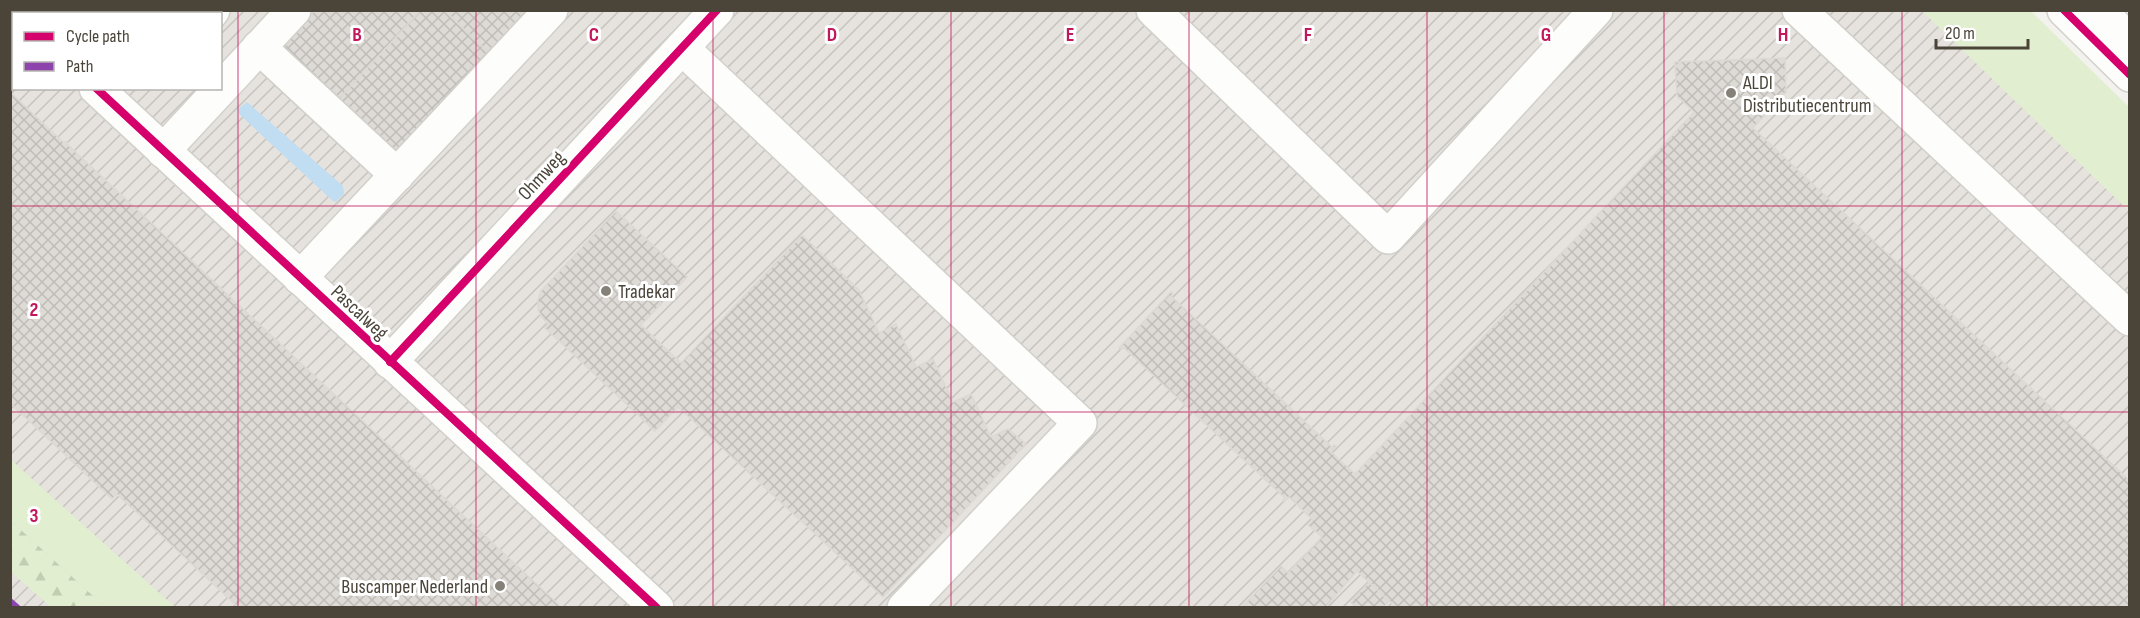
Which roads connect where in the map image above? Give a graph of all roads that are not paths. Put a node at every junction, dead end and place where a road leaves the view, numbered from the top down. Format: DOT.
graph roads {
  1 [pos="294,10"];
  2 [pos="551,10"];
  3 [pos="717,10"];
  4 [pos="1153,10"];
  5 [pos="1596,10"];
  6 [pos="1798,10"];
  7 [pos="2064,10"];
  8 [pos="2099,10"];
  9 [pos="2130,41"];
  10 [pos="259,47"];
  11 [pos="682,48"];
  12 [pos="2130,75"];
  13 [pos="222,87"];
  14 [pos="219,90"];
  15 [pos="115,95"];
  16 [pos="163,151"];
  17 [pos="397,175"];
  18 [pos="300,278"];
  19 [pos="2130,319"];
  20 [pos="390,362"];
  21 [pos="657,608"];
  22 [pos="904,608"];
  1 -- 10 [label="street"];
  2 -- 17 [label="street"];
  3 -- 11 [label="street, Ohmweg"];
  4 -- 5 [label="street"];
  6 -- 19 [label="street"];
  7 -- 12 [label="street"];
  8 -- 9 [label="street"];
  10 -- 13 [label="street"];
  10 -- 17 [label="street"];
  11 -- 20 [label="street, Ohmweg"];
  11 -- 22 [label="street"];
  14 -- 16 [label="street"];
  15 -- 16 [label="street, Pascalweg"];
  16 -- 18 [label="street, Pascalweg"];
  17 -- 18 [label="street"];
  18 -- 20 [label="street, Pascalweg"];
  20 -- 21 [label="street, Pascalweg"];
}
